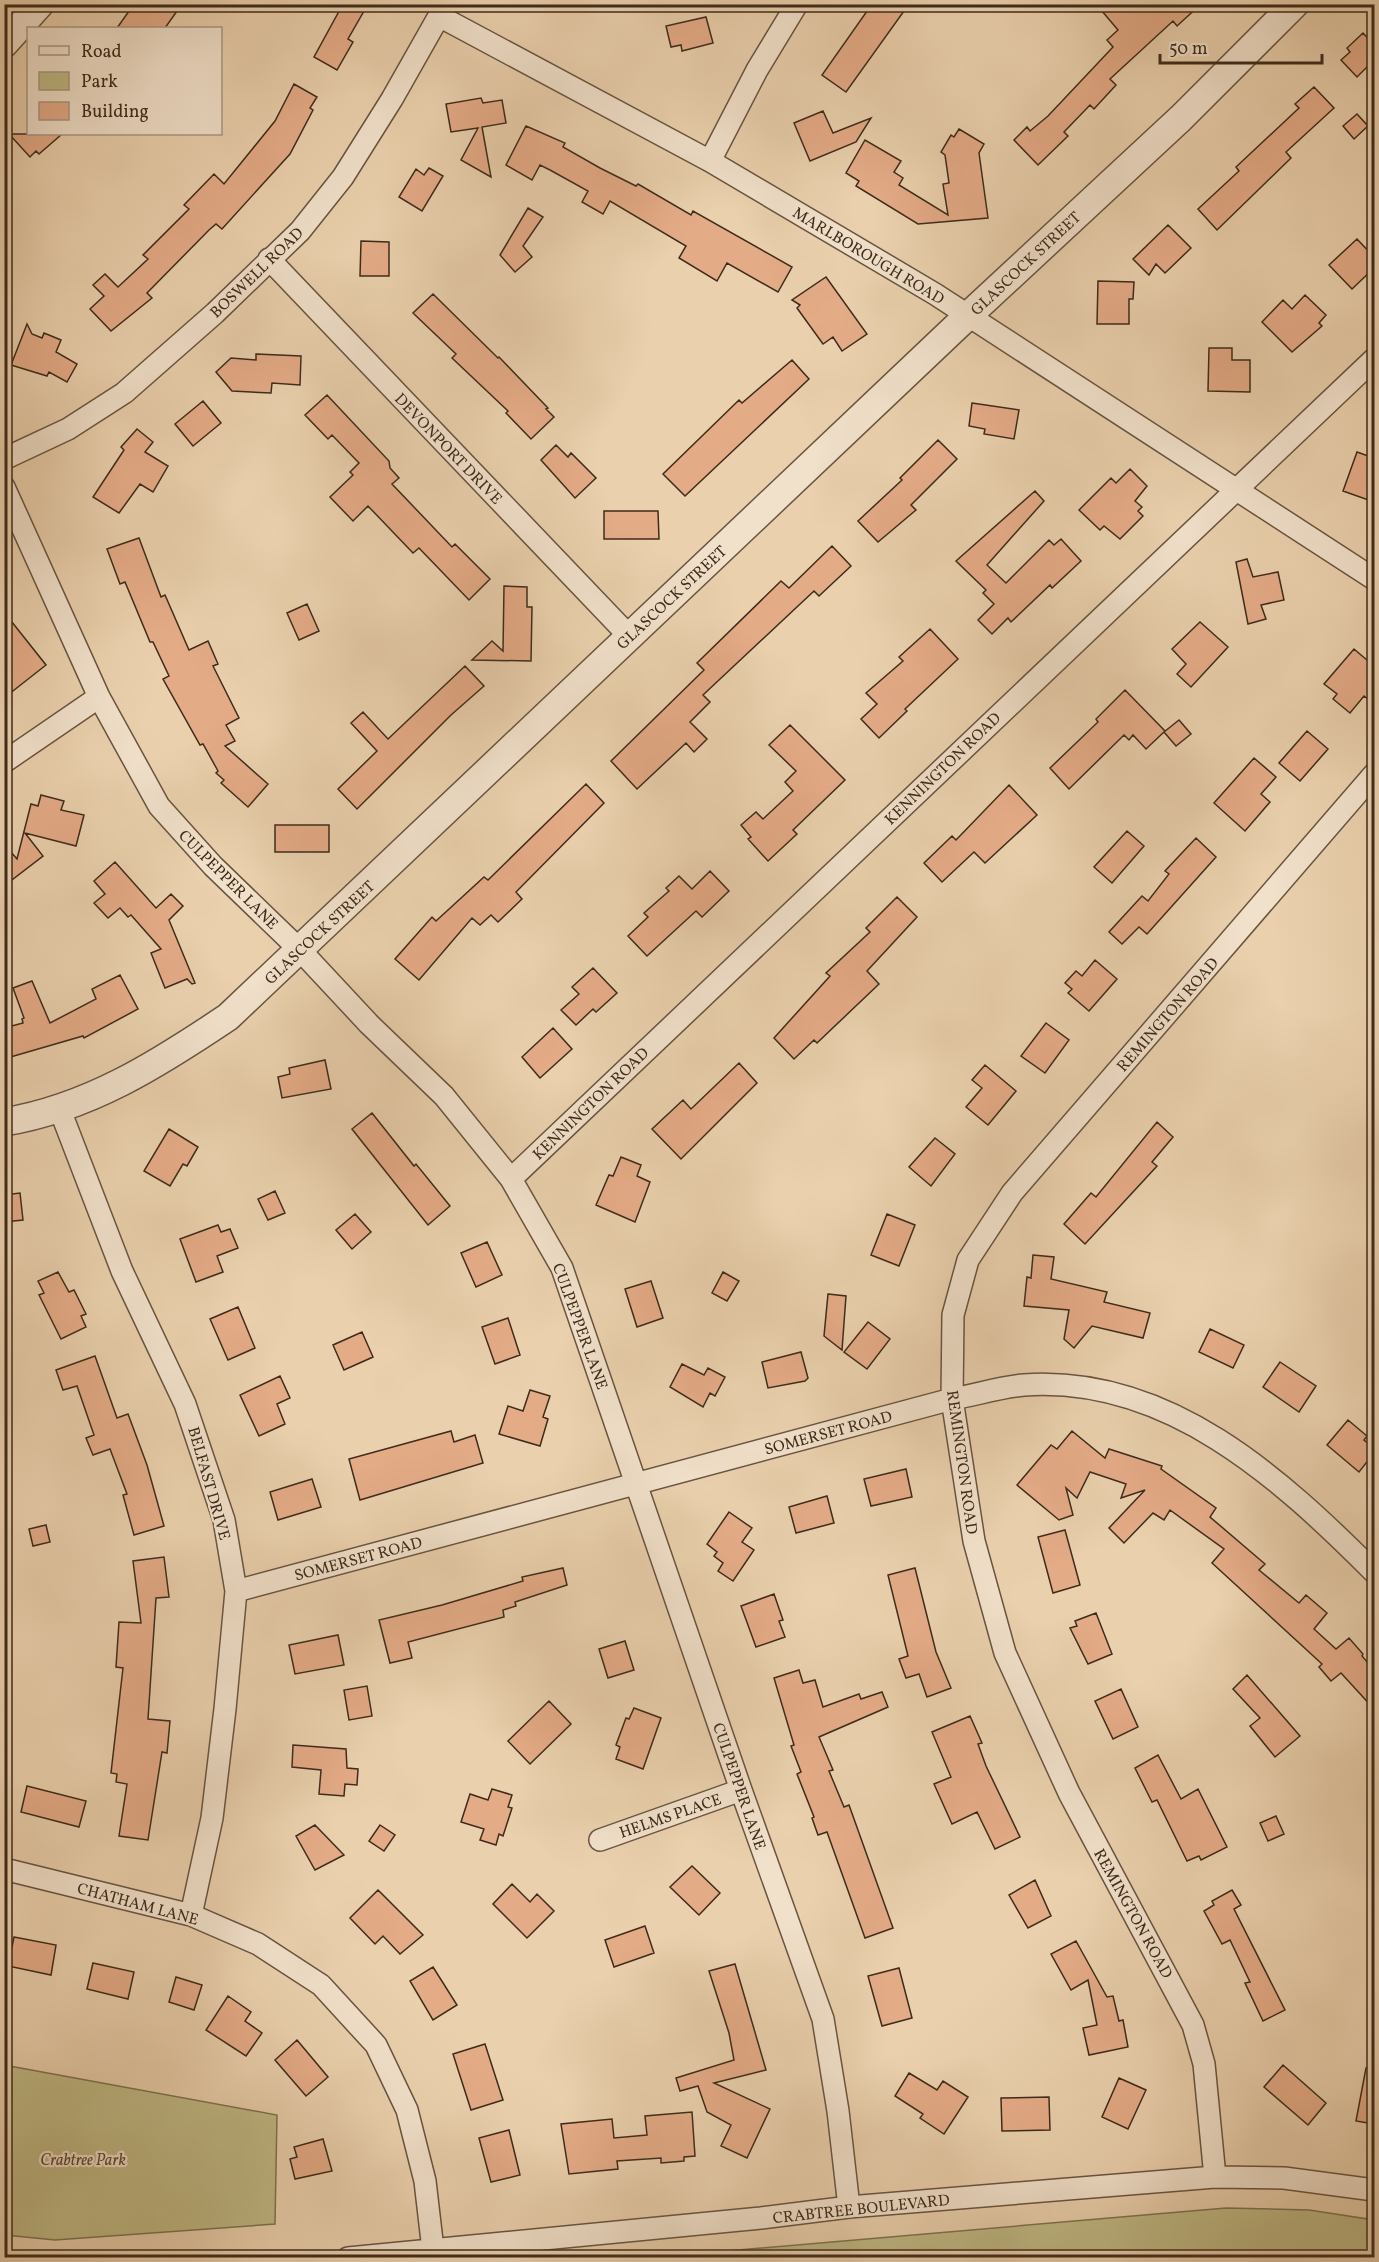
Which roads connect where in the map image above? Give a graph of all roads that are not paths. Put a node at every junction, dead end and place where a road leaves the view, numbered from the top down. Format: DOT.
graph roads {
  1 [pos="40,4"];
  2 [pos="797,4"];
  3 [pos="1295,4"];
  4 [pos="439,16"];
  5 [pos="4,44"];
  6 [pos="710,161"];
  7 [pos="269,259"];
  8 [pos="968,316"];
  9 [pos="1374,359"];
  10 [pos="4,459"];
  11 [pos="4,487"];
  12 [pos="1236,488"];
  13 [pos="1374,579"];
  14 [pos="630,637"];
  15 [pos="99,697"];
  16 [pos="4,762"];
  17 [pos="1374,774"];
  18 [pos="300,950"];
  19 [pos="60,1110"];
  20 [pos="4,1122"];
  21 [pos="511,1179"];
  22 [pos="952,1399"];
  23 [pos="636,1484"];
  24 [pos="1374,1572"];
  25 [pos="236,1592"];
  26 [pos="741,1790"];
  27 [pos="600,1840"];
  28 [pos="4,1869"];
  29 [pos="191,1915"];
  30 [pos="1215,2177"];
  31 [pos="1374,2190"];
  32 [pos="849,2207"];
  33 [pos="433,2250"];
  34 [pos="348,2258"];
  1 -- 5 [label="street"];
  2 -- 6 [label="street"];
  3 -- 8 [label="street, GLASCOCK STREET"];
  4 -- 6 [label="street, MARLBOROUGH ROAD"];
  4 -- 7 [label="street, BOSWELL ROAD"];
  6 -- 8 [label="street, MARLBOROUGH ROAD"];
  7 -- 10 [label="street, BOSWELL ROAD"];
  7 -- 14 [label="street, DEVONPORT DRIVE"];
  8 -- 12 [label="street, MARLBOROUGH ROAD"];
  8 -- 14 [label="street, GLASCOCK STREET"];
  9 -- 12 [label="street, KENNINGTON ROAD"];
  11 -- 15 [label="street, CULPEPPER LANE"];
  12 -- 13 [label="street, MARLBOROUGH ROAD"];
  12 -- 21 [label="street, KENNINGTON ROAD"];
  14 -- 18 [label="street, GLASCOCK STREET"];
  15 -- 16 [label="street"];
  15 -- 18 [label="street, CULPEPPER LANE"];
  17 -- 22 [label="street, REMINGTON ROAD"];
  18 -- 19 [label="street, GLASCOCK STREET"];
  18 -- 21 [label="street, CULPEPPER LANE"];
  19 -- 20 [label="street, GLASCOCK STREET"];
  19 -- 25 [label="street, BELFAST DRIVE"];
  21 -- 23 [label="street, CULPEPPER LANE"];
  22 -- 23 [label="street, SOMERSET ROAD"];
  22 -- 24 [label="street, SOMERSET ROAD"];
  22 -- 30 [label="street, REMINGTON ROAD"];
  23 -- 25 [label="street, SOMERSET ROAD"];
  23 -- 26 [label="street, CULPEPPER LANE"];
  25 -- 29 [label="street, BELFAST DRIVE"];
  26 -- 27 [label="street, HELMS PLACE"];
  26 -- 32 [label="street, CULPEPPER LANE"];
  28 -- 29 [label="street, CHATHAM LANE"];
  29 -- 33 [label="street, CHATHAM LANE"];
  30 -- 31 [label="street, CRABTREE BOULEVARD"];
  30 -- 32 [label="street, CRABTREE BOULEVARD"];
  32 -- 33 [label="street, CRABTREE BOULEVARD"];
  33 -- 34 [label="street, CRABTREE BOULEVARD"];
}
